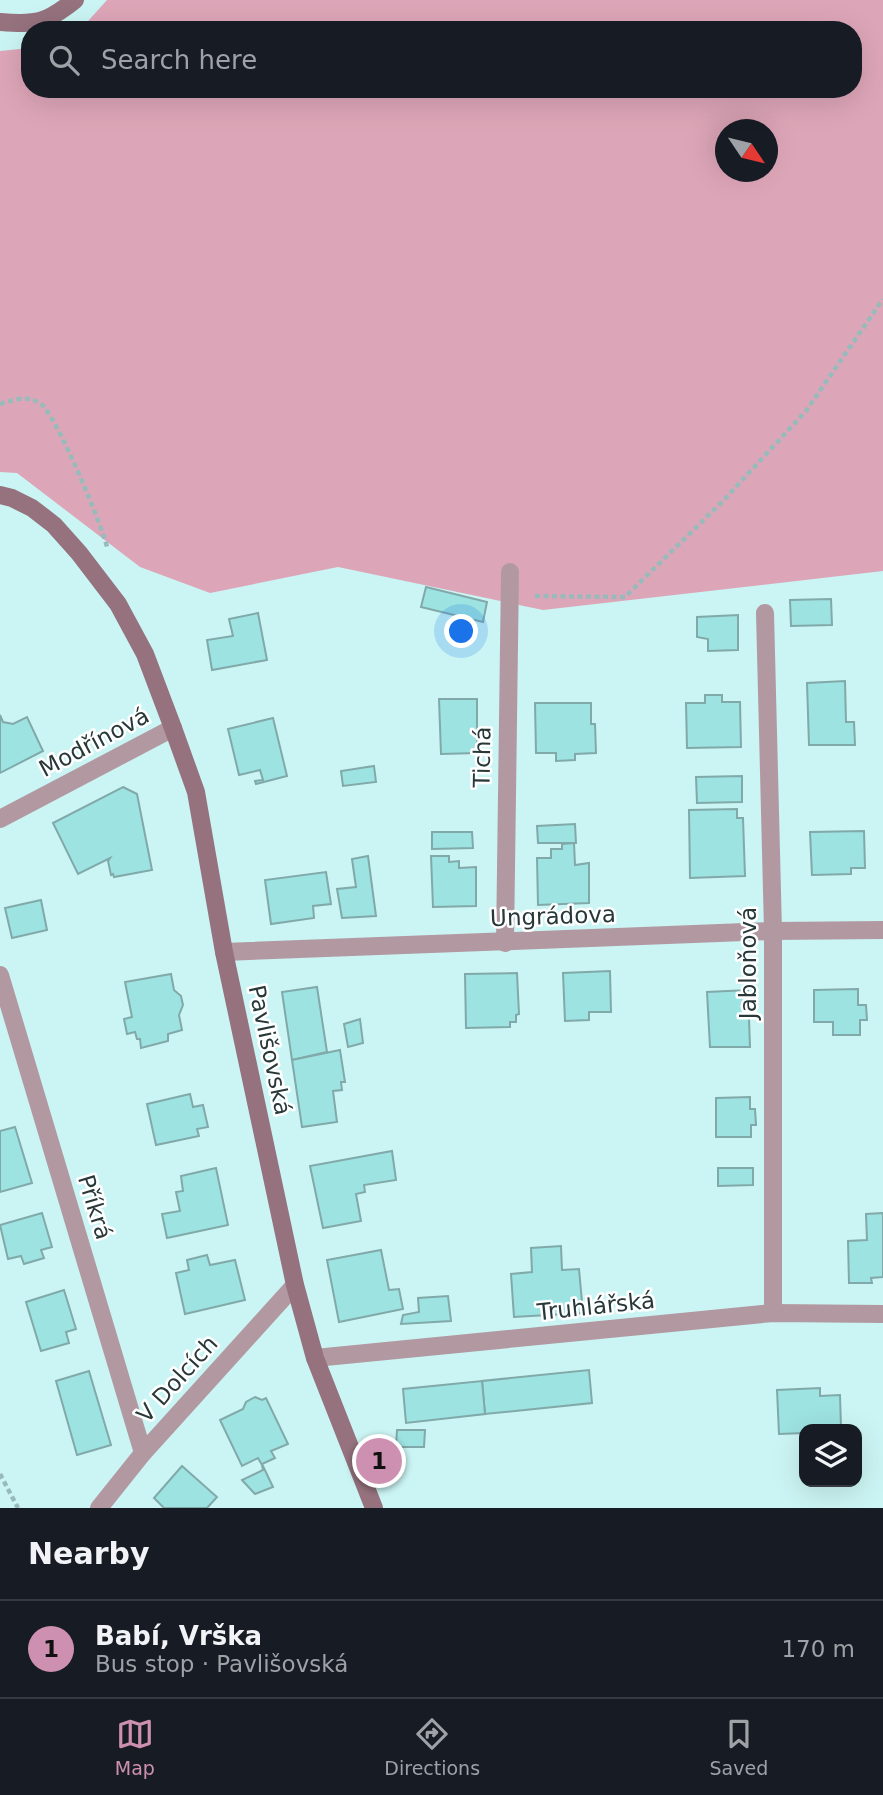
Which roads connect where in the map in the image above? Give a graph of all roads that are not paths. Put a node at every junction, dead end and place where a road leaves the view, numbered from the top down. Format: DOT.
graph roads {
  1 [pos="75,0"];
  2 [pos="40,21"];
  3 [pos="0,22"];
  4 [pos="21,24"];
  5 [pos="0,495"];
  6 [pos="510,572"];
  7 [pos="765,613"];
  8 [pos="173,728"];
  9 [pos="0,819"];
  10 [pos="883,930"];
  11 [pos="773,931"];
  12 [pos="505,943"];
  13 [pos="224,952"];
  14 [pos="0,975"];
  15 [pos="295,1285"];
  16 [pos="774,1313"];
  17 [pos="883,1314"];
  18 [pos="315,1358"];
  19 [pos="144,1452"];
  20 [pos="99,1508"];
  21 [pos="374,1508"];
  1 -- 2 [label="street"];
  3 -- 4 [label="street"];
  5 -- 8 [label="street, Pavlišovská"];
  6 -- 12 [label="street, Tichá"];
  7 -- 11 [label="street, Jabloňová"];
  8 -- 9 [label="street, Modřínová"];
  8 -- 13 [label="street, Pavlišovská"];
  10 -- 11 [label="street, Ungrádova"];
  11 -- 12 [label="street, Ungrádova"];
  11 -- 16 [label="street, Jabloňová"];
  12 -- 13 [label="street, Ungrádova"];
  13 -- 15 [label="street, Pavlišovská"];
  14 -- 19 [label="street, Příkrá"];
  15 -- 18 [label="street, Pavlišovská"];
  15 -- 19 [label="street, V Dolcích"];
  16 -- 17 [label="street, Truhlářská"];
  16 -- 18 [label="street, Truhlářská"];
  18 -- 21 [label="street, Pavlišovská"];
  19 -- 20 [label="street, V Dolcích"];
}
